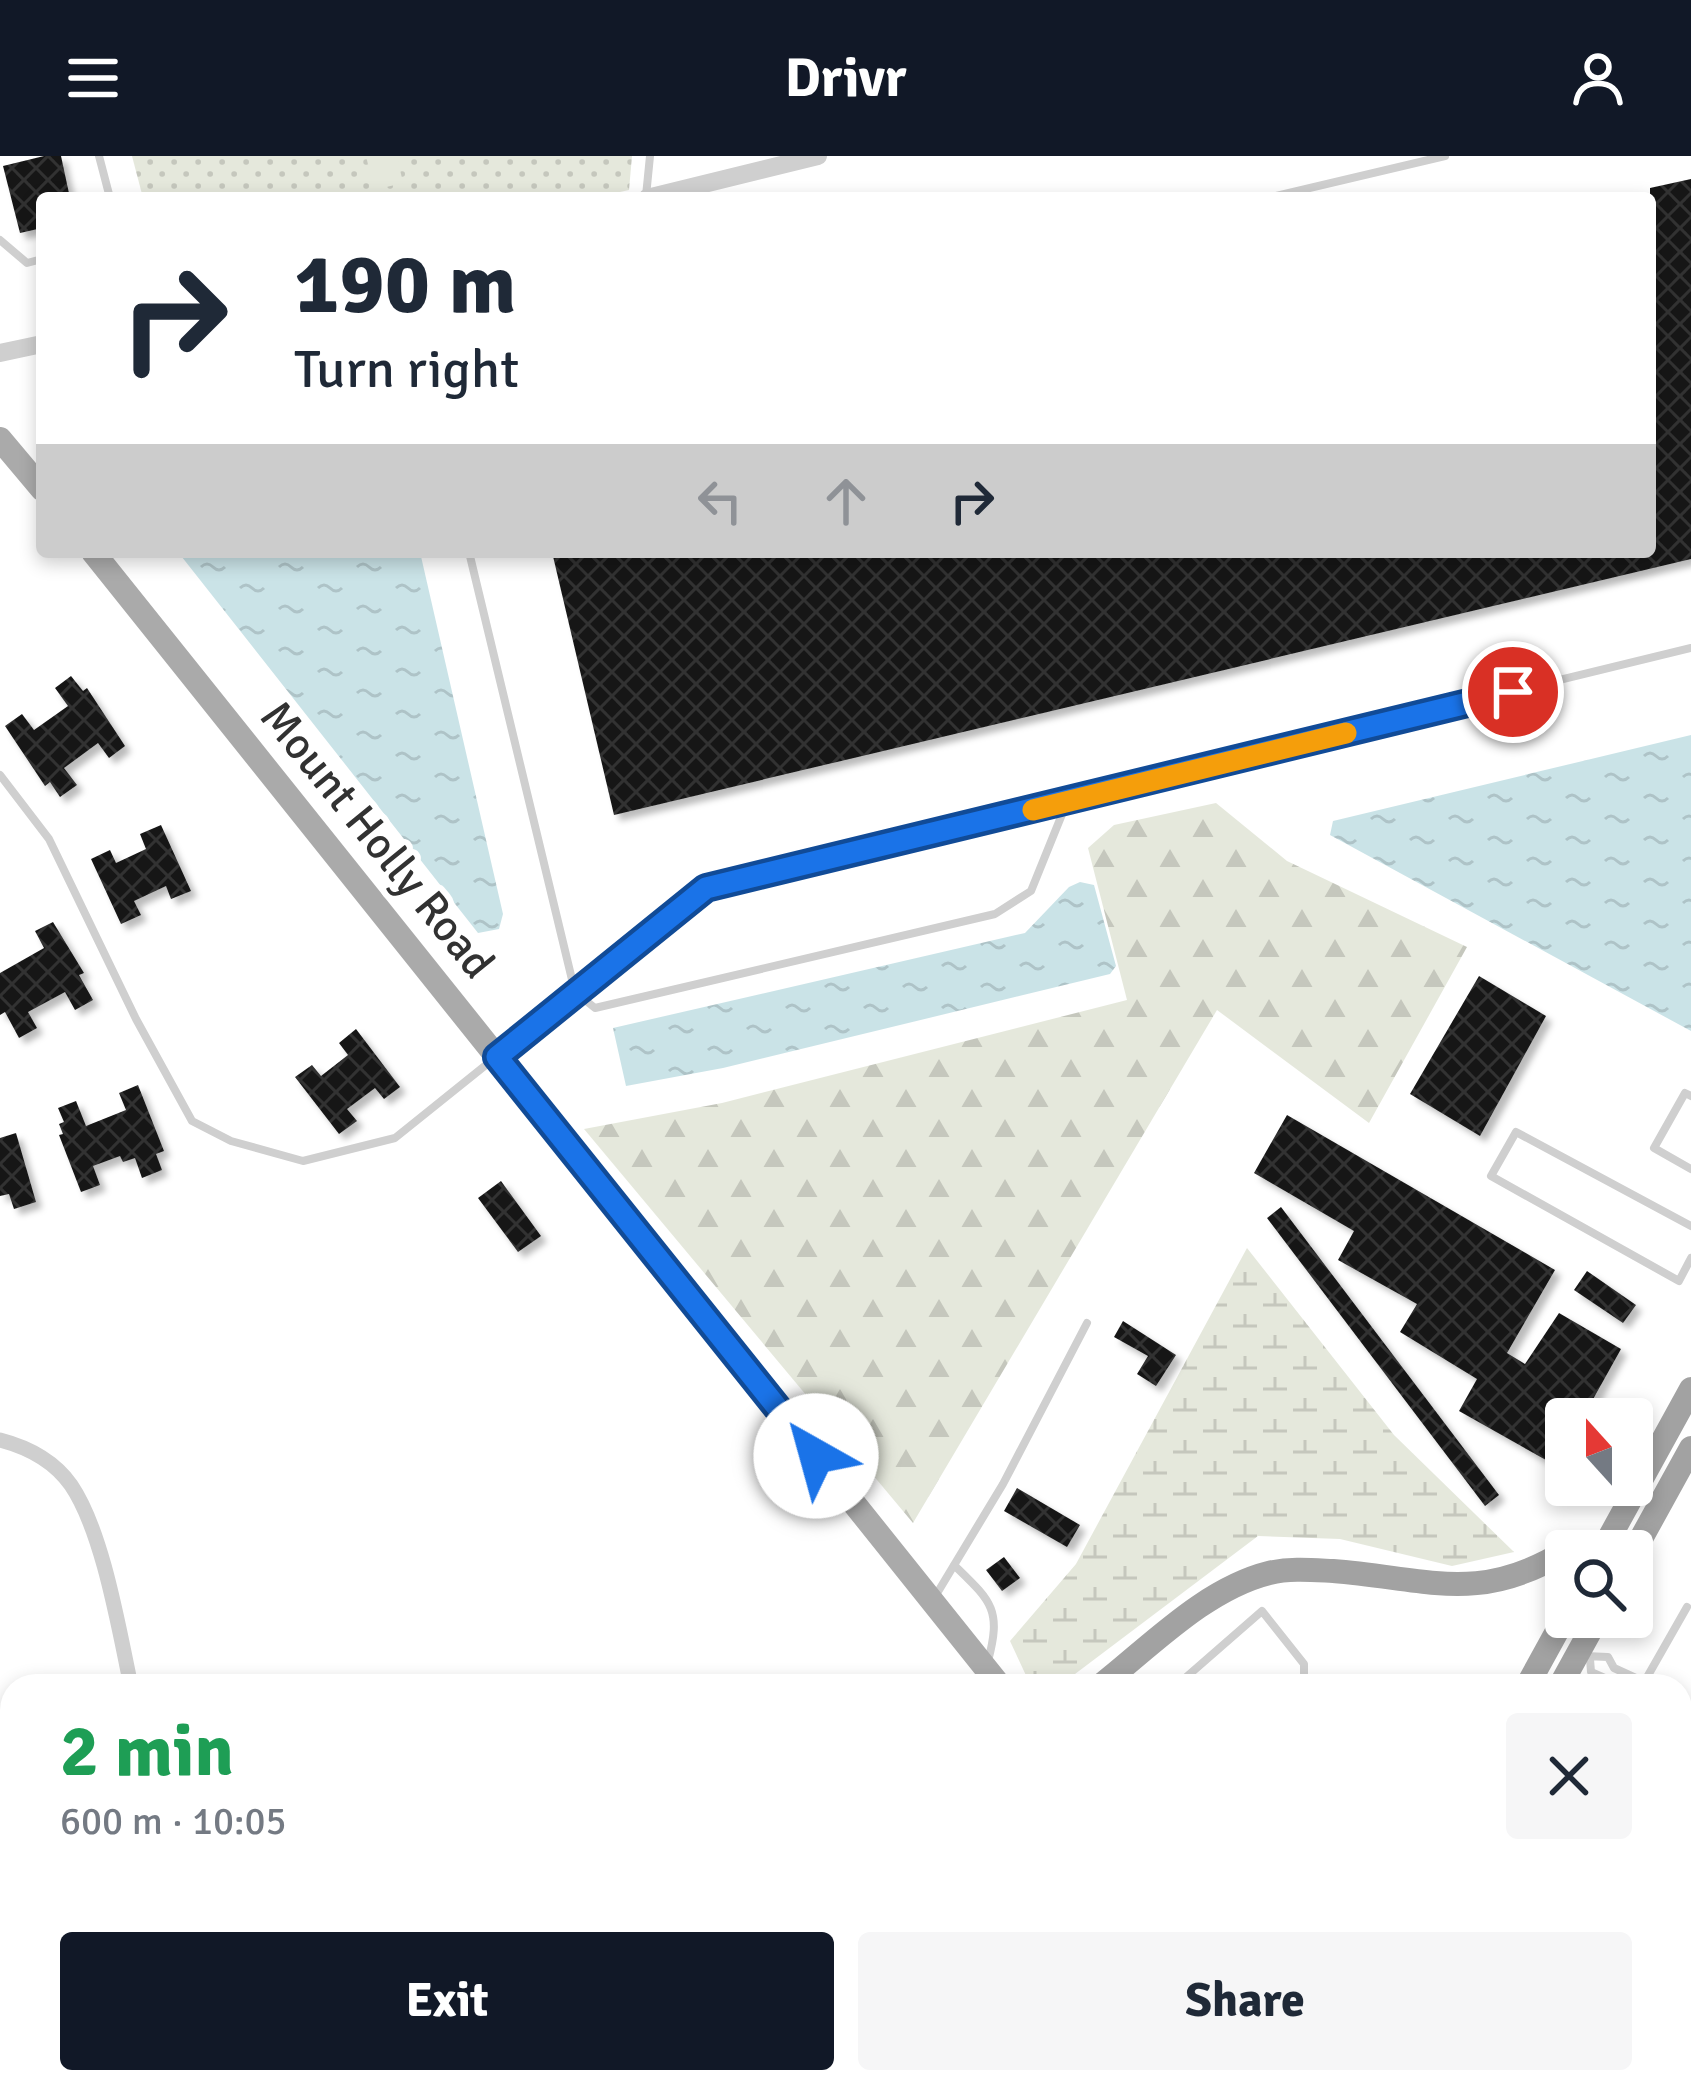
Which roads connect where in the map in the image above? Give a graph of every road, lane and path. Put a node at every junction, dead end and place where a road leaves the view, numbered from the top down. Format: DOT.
graph roads {
  1 [pos="99,156"];
  2 [pos="650,156"];
  3 [pos="818,156"];
  4 [pos="1445,156"];
  5 [pos="108,192"];
  6 [pos="647,192"];
  7 [pos="671,192"];
  8 [pos="1292,192"];
  9 [pos="0,240"];
  10 [pos="36,260"];
  11 [pos="36,345"];
  12 [pos="0,353"];
  13 [pos="0,439"];
  14 [pos="36,482"];
  15 [pos="98,558"];
  16 [pos="470,558"];
  17 [pos="1691,648"];
  18 [pos="0,775"];
  19 [pos="1067,802"];
  20 [pos="574,992"];
  21 [pos="497,1057"];
  22 [pos="1691,1096"];
  23 [pos="1691,1169"];
  24 [pos="1691,1226"];
  25 [pos="1691,1258"];
  26 [pos="1087,1323"];
  27 [pos="1691,1389"];
  28 [pos="0,1440"];
  29 [pos="1687,1466"];
  30 [pos="1622,1514"];
  31 [pos="1598,1530"];
  32 [pos="1613,1530"];
  33 [pos="1647,1530"];
  34 [pos="1545,1563"];
  35 [pos="954,1565"];
  36 [pos="932,1601"];
  37 [pos="1687,1607"];
  38 [pos="1554,1638"];
  39 [pos="1590,1638"];
  40 [pos="1584,1656"];
  41 [pos="128,1674"];
  42 [pos="991,1674"];
  43 [pos="993,1674"];
  44 [pos="1116,1674"];
  45 [pos="1190,1674"];
  46 [pos="1304,1674"];
  47 [pos="1534,1674"];
  48 [pos="1570,1674"];
  49 [pos="1595,1674"];
  50 [pos="1627,1674"];
  51 [pos="1648,1674"];
  1 -- 5 [label="lane"];
  2 -- 6 [label="lane"];
  3 -- 7 [label="street"];
  4 -- 8 [label="lane"];
  9 -- 10 [label="lane"];
  11 -- 12 [label="street"];
  13 -- 14 [label="main road"];
  15 -- 21 [label="main road, Mount Holly Road"];
  16 -- 20 [label="lane"];
  17 -- 19 [label="lane"];
  18 -- 21 [label="lane"];
  19 -- 20 [label="lane"];
  19 -- 20 [label="lane"];
  20 -- 21 [label="lane"];
  21 -- 36 [label="main road, Mount Holly Road"];
  22 -- 23 [label="lane"];
  24 -- 25 [label="lane"];
  26 -- 35 [label="lane"];
  27 -- 30 [label="highway"];
  28 -- 41 [label="street"];
  29 -- 33 [label="highway"];
  30 -- 31 [label="highway"];
  30 -- 32 [label="highway"];
  34 -- 44 [label="highway"];
  35 -- 36 [label="lane"];
  35 -- 43 [label="lane"];
  36 -- 42 [label="main road, Mount Holly Road"];
  37 -- 51 [label="lane"];
  38 -- 47 [label="highway"];
  39 -- 40 [label="highway"];
  40 -- 48 [label="highway"];
  40 -- 49 [label="lane"];
  40 -- 50 [label="lane"];
  45 -- 46 [label="lane"];
}
